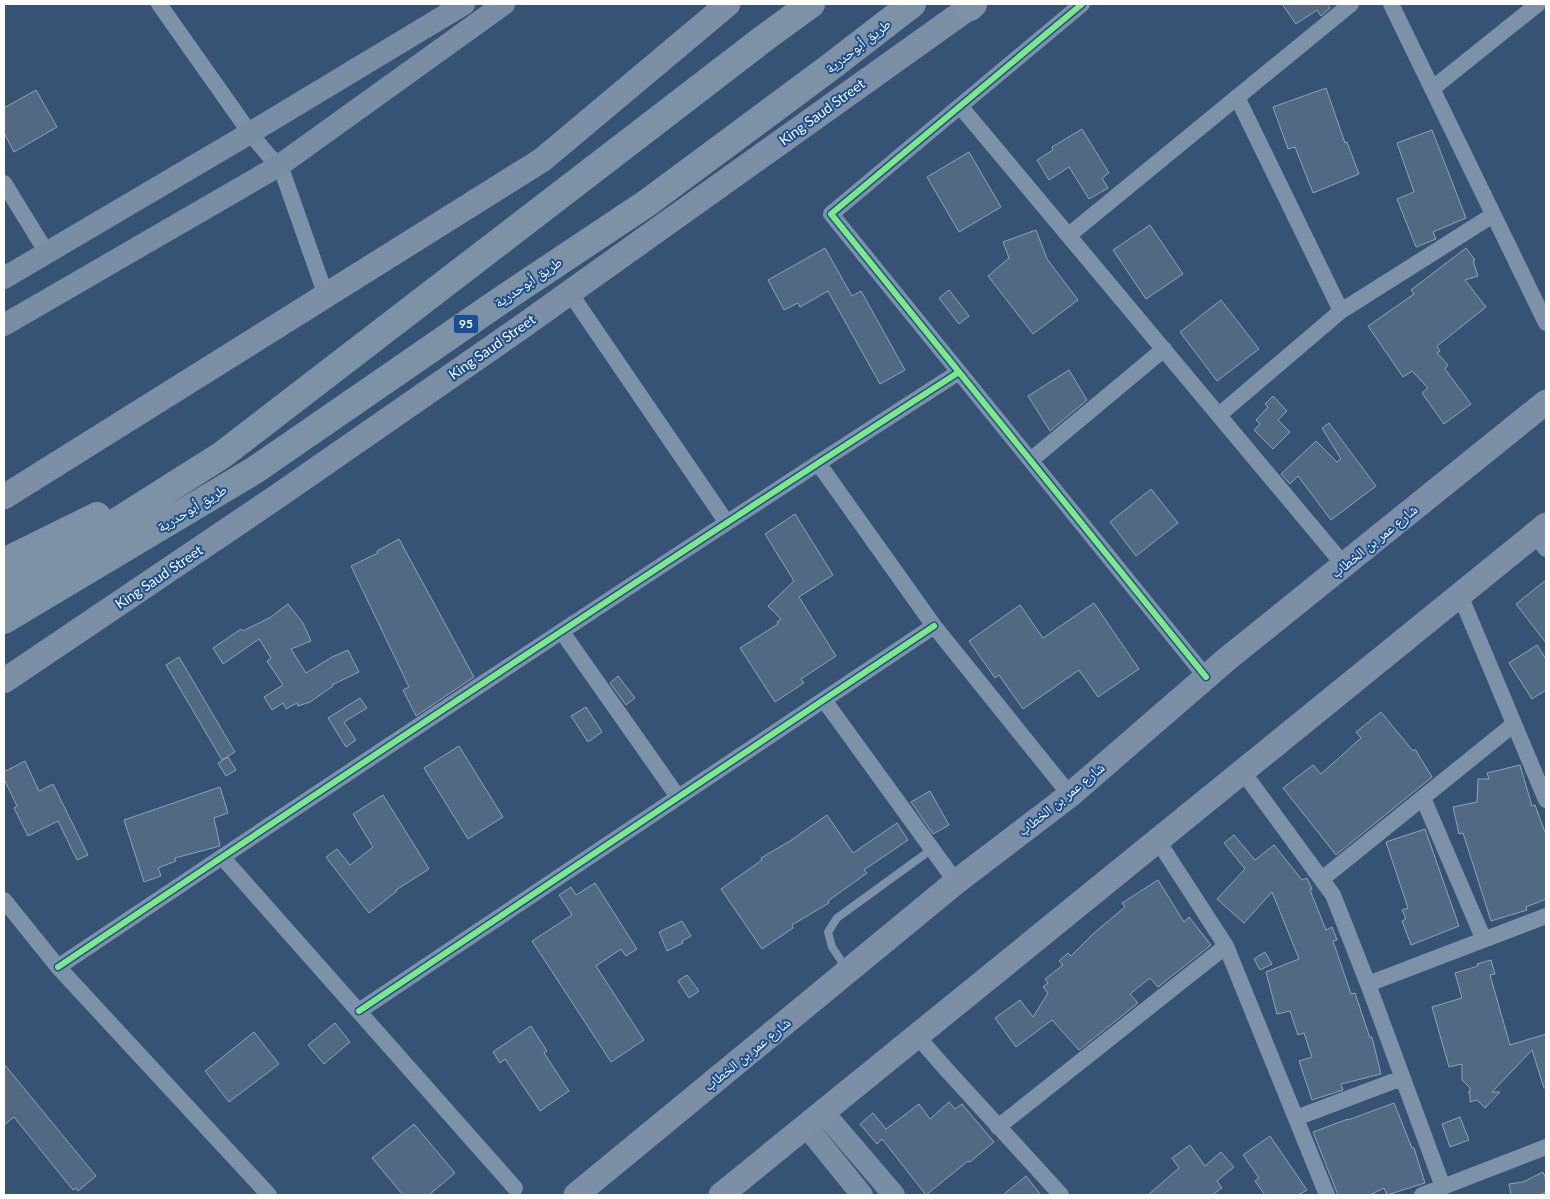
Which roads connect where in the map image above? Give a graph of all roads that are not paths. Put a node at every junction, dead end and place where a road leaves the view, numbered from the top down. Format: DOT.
graph roads {
  1 [pos="160,4"];
  2 [pos="464,4"];
  3 [pos="504,4"];
  4 [pos="728,4"];
  5 [pos="800,4"];
  6 [pos="811,4"];
  7 [pos="912,4"];
  8 [pos="1082,4"];
  9 [pos="1350,4"];
  10 [pos="1391,4"];
  11 [pos="1538,4"];
  12 [pos="972,5"];
  13 [pos="763,39"];
  14 [pos="1433,88"];
  15 [pos="1236,97"];
  16 [pos="960,106"];
  17 [pos="250,133"];
  18 [pos="280,165"];
  19 [pos="4,183"];
  20 [pos="1493,215"];
  21 [pos="1069,235"];
  22 [pos="47,253"];
  23 [pos="4,278"];
  24 [pos="570,292"];
  25 [pos="326,296"];
  26 [pos="1341,311"];
  27 [pos="1546,323"];
  28 [pos="4,325"];
  29 [pos="1164,349"];
  30 [pos="959,372"];
  31 [pos="1546,402"];
  32 [pos="1219,415"];
  33 [pos="222,455"];
  34 [pos="1031,460"];
  35 [pos="818,463"];
  36 [pos="4,497"];
  37 [pos="727,523"];
  38 [pos="1543,536"];
  39 [pos="4,562"];
  40 [pos="1344,565"];
  41 [pos="4,593"];
  42 [pos="1460,595"];
  43 [pos="4,620"];
  44 [pos="934,626"];
  45 [pos="562,632"];
  46 [pos="1206,677"];
  47 [pos="4,681"];
  48 [pos="824,700"];
  49 [pos="1514,724"];
  50 [pos="1243,772"];
  51 [pos="1070,794"];
  52 [pos="678,797"];
  53 [pos="1546,797"];
  54 [pos="1423,798"];
  55 [pos="1158,841"];
  56 [pos="932,849"];
  57 [pos="222,857"];
  58 [pos="1322,879"];
  59 [pos="956,882"];
  60 [pos="4,900"];
  61 [pos="1546,916"];
  62 [pos="1484,940"];
  63 [pos="1226,946"];
  64 [pos="58,967"];
  65 [pos="848,971"];
  66 [pos="1368,984"];
  67 [pos="359,1011"];
  68 [pos="918,1036"];
  69 [pos="1402,1078"];
  70 [pos="1296,1118"];
  71 [pos="815,1119"];
  72 [pos="998,1126"];
  73 [pos="1546,1147"];
  74 [pos="1443,1187"];
  75 [pos="515,1188"];
  76 [pos="269,1195"];
  77 [pos="576,1195"];
  78 [pos="721,1195"];
  79 [pos="862,1195"];
  80 [pos="894,1195"];
  81 [pos="1061,1195"];
  82 [pos="1327,1195"];
  83 [pos="1422,1195"];
  1 -- 17 [label="street"];
  2 -- 17 [label="street"];
  3 -- 18 [label="street"];
  4 -- 25 [label="main road"];
  5 -- 13 [label="highway"];
  6 -- 13 [label="highway, طريق أبوحدرية"];
  7 -- 43 [label="highway, طريق أبوحدرية / 95"];
  8 -- 16 [label="street"];
  9 -- 15 [label="street"];
  10 -- 14 [label="street"];
  11 -- 14 [label="street"];
  12 -- 24 [label="main road, King Saud Street"];
  13 -- 33 [label="highway, طريق أبوحدرية"];
  14 -- 20 [label="street"];
  15 -- 21 [label="street"];
  15 -- 26 [label="street"];
  16 -- 21 [label="street"];
  16 -- 30 [label="street"];
  17 -- 18 [label="street"];
  17 -- 22 [label="street"];
  18 -- 25 [label="street"];
  18 -- 28 [label="street"];
  19 -- 22 [label="street"];
  20 -- 26 [label="street"];
  20 -- 27 [label="street"];
  21 -- 29 [label="street"];
  22 -- 23 [label="street"];
  24 -- 37 [label="street"];
  24 -- 47 [label="main road, King Saud Street"];
  25 -- 36 [label="main road"];
  26 -- 32 [label="street"];
  29 -- 32 [label="street"];
  29 -- 34 [label="street"];
  30 -- 34 [label="street"];
  30 -- 35 [label="street"];
  31 -- 40 [label="main road, شارع عمر بن الخطاب"];
  32 -- 40 [label="street"];
  33 -- 39 [label="highway"];
  33 -- 41 [label="highway, طريق أبوحدرية"];
  34 -- 46 [label="street"];
  35 -- 37 [label="street"];
  35 -- 44 [label="street"];
  37 -- 45 [label="street"];
  38 -- 42 [label="main road"];
  40 -- 46 [label="main road, شارع عمر بن الخطاب"];
  42 -- 49 [label="street"];
  42 -- 50 [label="main road"];
  44 -- 48 [label="street"];
  44 -- 51 [label="street"];
  45 -- 52 [label="street"];
  45 -- 57 [label="street"];
  46 -- 51 [label="main road, شارع عمر بن الخطاب"];
  48 -- 52 [label="street"];
  48 -- 56 [label="street"];
  49 -- 53 [label="street"];
  49 -- 54 [label="street"];
  50 -- 55 [label="main road"];
  50 -- 58 [label="street"];
  51 -- 59 [label="main road, شارع عمر بن الخطاب"];
  52 -- 67 [label="street"];
  54 -- 58 [label="street"];
  54 -- 62 [label="street"];
  55 -- 63 [label="street"];
  55 -- 68 [label="main road"];
  56 -- 59 [label="street"];
  56 -- 65 [label="lane"];
  57 -- 64 [label="street"];
  57 -- 67 [label="street"];
  58 -- 66 [label="street"];
  59 -- 65 [label="main road, شارع عمر بن الخطاب"];
  60 -- 64 [label="street"];
  61 -- 62 [label="street"];
  62 -- 66 [label="street"];
  63 -- 70 [label="street"];
  63 -- 72 [label="street"];
  64 -- 76 [label="street"];
  65 -- 77 [label="main road, شارع عمر بن الخطاب"];
  66 -- 69 [label="street"];
  67 -- 75 [label="street"];
  68 -- 71 [label="main road"];
  68 -- 72 [label="street"];
  69 -- 70 [label="street"];
  69 -- 74 [label="street"];
  70 -- 82 [label="street"];
  71 -- 78 [label="main road"];
  71 -- 79 [label="street"];
  71 -- 80 [label="street"];
  72 -- 81 [label="street"];
  73 -- 74 [label="street"];
  74 -- 83 [label="street"];
}
